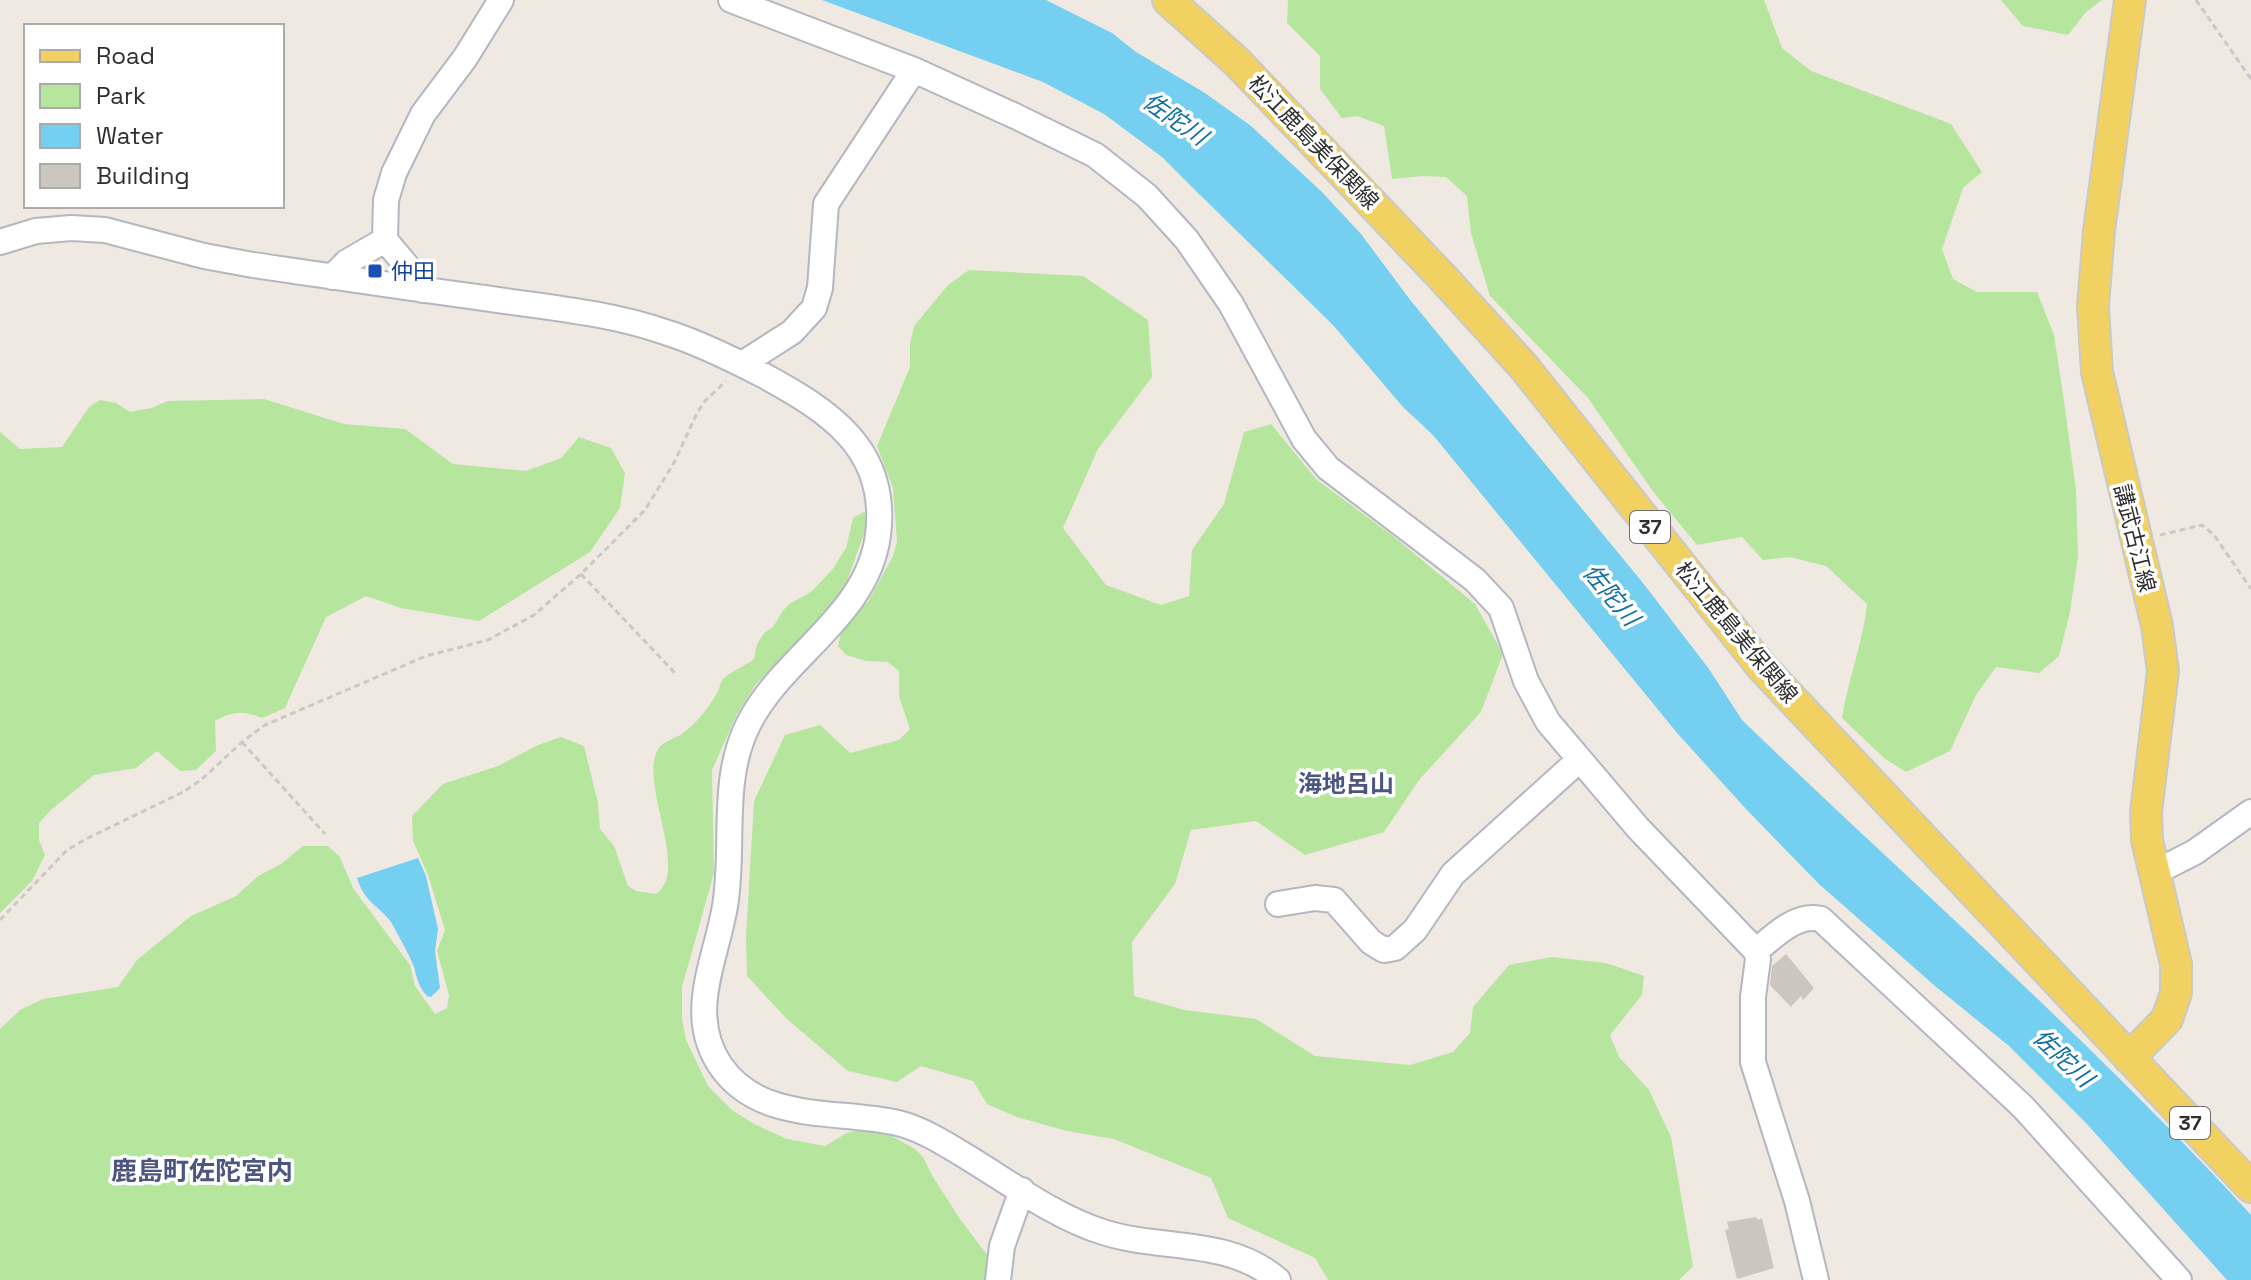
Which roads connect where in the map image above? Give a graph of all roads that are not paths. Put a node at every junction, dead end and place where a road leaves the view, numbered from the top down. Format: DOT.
graph roads {
  1 [pos="501,0"];
  2 [pos="731,0"];
  3 [pos="1168,0"];
  4 [pos="2130,0"];
  5 [pos="914,70"];
  6 [pos="385,240"];
  7 [pos="0,242"];
  8 [pos="332,277"];
  9 [pos="422,290"];
  10 [pos="742,364"];
  11 [pos="1579,760"];
  12 [pos="2251,812"];
  13 [pos="2154,873"];
  14 [pos="1278,904"];
  15 [pos="1756,951"];
  16 [pos="2129,1058"];
  17 [pos="2251,1187"];
  18 [pos="1022,1190"];
  19 [pos="998,1280"];
  20 [pos="1278,1280"];
  21 [pos="1816,1280"];
  22 [pos="2179,1280"];
  1 -- 6 [label="street"];
  2 -- 5 [label="street"];
  3 -- 16 [label="main road, 松江鹿島美保関線 / 37"];
  4 -- 13 [label="main road, 講武古江線"];
  5 -- 10 [label="street"];
  5 -- 11 [label="street"];
  6 -- 8 [label="street"];
  6 -- 9 [label="street"];
  7 -- 8 [label="street"];
  8 -- 9 [label="street"];
  9 -- 10 [label="street"];
  10 -- 18 [label="street"];
  11 -- 14 [label="street"];
  11 -- 15 [label="street"];
  12 -- 13 [label="street"];
  13 -- 16 [label="main road, 講武古江線"];
  15 -- 21 [label="street"];
  15 -- 22 [label="street"];
  16 -- 17 [label="main road, 松江鹿島美保関線 / 37"];
  18 -- 19 [label="street"];
  18 -- 20 [label="street"];
}
